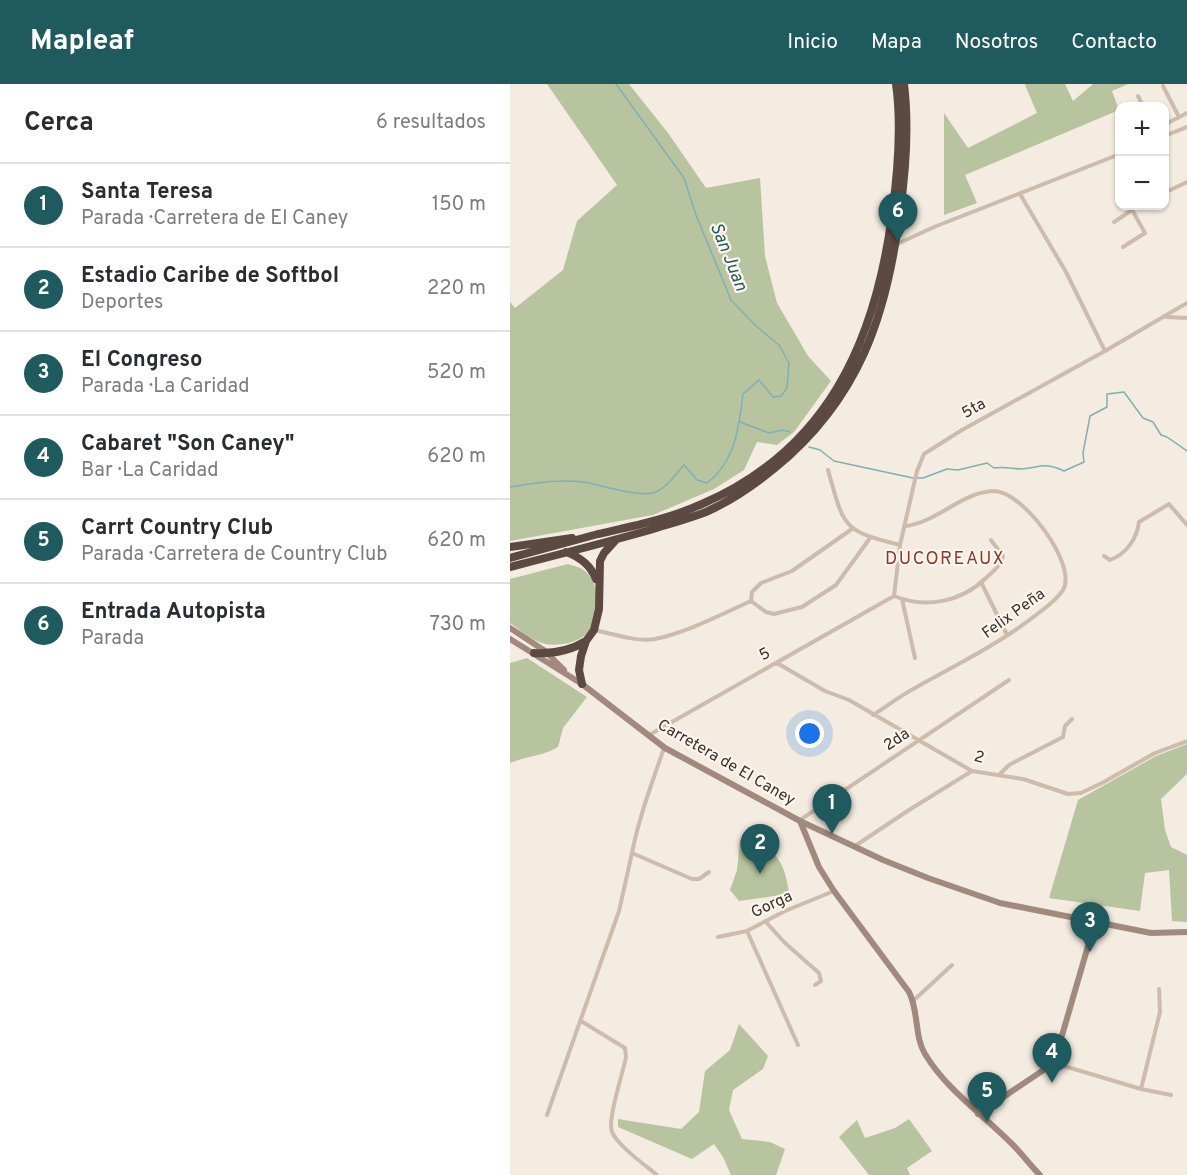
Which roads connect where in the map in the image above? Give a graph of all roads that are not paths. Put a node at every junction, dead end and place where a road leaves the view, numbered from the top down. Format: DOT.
graph roads {
  1 [pos="896,84"];
  2 [pos="904,84"];
  3 [pos="1163,86"];
  4 [pos="1138,96"];
  5 [pos="1141,102"];
  6 [pos="1187,113"];
  7 [pos="1179,117"];
  8 [pos="1169,122"];
  9 [pos="1187,127"];
  10 [pos="1169,133"];
  11 [pos="1116,156"];
  12 [pos="1187,182"];
  13 [pos="1169,191"];
  14 [pos="1020,194"];
  15 [pos="1129,210"];
  16 [pos="1133,210"];
  17 [pos="1114,222"];
  18 [pos="892,242"];
  19 [pos="1123,247"];
  20 [pos="1187,303"];
  21 [pos="1166,317"];
  22 [pos="1187,318"];
  23 [pos="1105,351"];
  24 [pos="828,470"];
  25 [pos="1187,525"];
  26 [pos="906,526"];
  27 [pos="852,530"];
  28 [pos="586,537"];
  29 [pos="870,538"];
  30 [pos="617,540"];
  31 [pos="991,540"];
  32 [pos="900,545"];
  33 [pos="510,547"];
  34 [pos="544,549"];
  35 [pos="568,552"];
  36 [pos="557,555"];
  37 [pos="1104,556"];
  38 [pos="510,558"];
  39 [pos="580,558"];
  40 [pos="510,567"];
  41 [pos="981,582"];
  42 [pos="598,583"];
  43 [pos="894,596"];
  44 [pos="902,599"];
  45 [pos="751,601"];
  46 [pos="510,628"];
  47 [pos="594,630"];
  48 [pos="1007,636"];
  49 [pos="510,639"];
  50 [pos="586,641"];
  51 [pos="547,652"];
  52 [pos="534,653"];
  53 [pos="915,658"];
  54 [pos="777,663"];
  55 [pos="573,679"];
  56 [pos="1009,680"];
  57 [pos="582,684"];
  58 [pos="873,715"];
  59 [pos="1072,719"];
  60 [pos="648,736"];
  61 [pos="918,740"];
  62 [pos="1187,741"];
  63 [pos="665,748"];
  64 [pos="972,771"];
  65 [pos="999,774"];
  66 [pos="800,821"];
  67 [pos="855,846"];
  68 [pos="632,853"];
  69 [pos="710,872"];
  70 [pos="834,891"];
  71 [pos="765,921"];
  72 [pos="1095,922"];
  73 [pos="747,931"];
  74 [pos="1187,932"];
  75 [pos="718,937"];
  76 [pos="952,965"];
  77 [pos="815,985"];
  78 [pos="1159,989"];
  79 [pos="913,1001"];
  80 [pos="581,1021"];
  81 [pos="798,1045"];
  82 [pos="1054,1064"];
  83 [pos="1141,1089"];
  84 [pos="1171,1095"];
  85 [pos="978,1114"];
  86 [pos="547,1115"];
  87 [pos="657,1175"];
  88 [pos="1040,1175"];
  1 -- 18 [label="highway"];
  2 -- 18 [label="highway"];
  3 -- 7 [label="street"];
  4 -- 5 [label="street"];
  6 -- 7 [label="street"];
  7 -- 8 [label="street"];
  9 -- 10 [label="street"];
  11 -- 14 [label="street"];
  12 -- 13 [label="street"];
  14 -- 18 [label="street"];
  14 -- 23 [label="street"];
  15 -- 17 [label="street"];
  16 -- 19 [label="street"];
  18 -- 28 [label="highway"];
  18 -- 30 [label="highway"];
  20 -- 21 [label="street, 5ta"];
  21 -- 22 [label="street, 5ta"];
  21 -- 23 [label="street, 5ta"];
  23 -- 26 [label="street, 5ta"];
  24 -- 27 [label="street"];
  25 -- 37 [label="street"];
  26 -- 32 [label="street, 5ta"];
  26 -- 48 [label="street, Felix Peña"];
  27 -- 29 [label="street"];
  27 -- 45 [label="street"];
  28 -- 33 [label="highway"];
  28 -- 34 [label="highway"];
  29 -- 32 [label="street"];
  29 -- 45 [label="street"];
  30 -- 35 [label="highway"];
  30 -- 42 [label="highway"];
  31 -- 41 [label="street"];
  32 -- 43 [label="street, 5ta"];
  34 -- 35 [label="highway"];
  34 -- 38 [label="highway"];
  35 -- 36 [label="highway"];
  35 -- 39 [label="highway"];
  36 -- 39 [label="highway"];
  36 -- 40 [label="highway"];
  39 -- 42 [label="highway"];
  41 -- 44 [label="street"];
  41 -- 48 [label="street"];
  42 -- 47 [label="highway"];
  43 -- 44 [label="street"];
  43 -- 54 [label="street, 5"];
  44 -- 53 [label="street"];
  45 -- 47 [label="street"];
  46 -- 51 [label="main road, Carretera de El Caney"];
  47 -- 50 [label="highway"];
  48 -- 58 [label="street, Felix Peña"];
  49 -- 52 [label="main road, Carretera de El Caney"];
  50 -- 51 [label="highway"];
  50 -- 57 [label="highway"];
  51 -- 52 [label="highway"];
  51 -- 55 [label="main road, Carretera de El Caney"];
  52 -- 55 [label="main road, Carretera de El Caney"];
  54 -- 58 [label="street, 2"];
  54 -- 60 [label="street, 5"];
  55 -- 57 [label="main road, Carretera de El Caney"];
  56 -- 61 [label="street, 2da"];
  57 -- 60 [label="main road, Carretera de El Caney"];
  58 -- 61 [label="street, 2"];
  59 -- 65 [label="street"];
  60 -- 63 [label="main road, Carretera de El Caney"];
  61 -- 64 [label="street, 2"];
  61 -- 66 [label="street, 2da"];
  62 -- 65 [label="street, 2"];
  63 -- 66 [label="main road, Carretera de El Caney"];
  63 -- 68 [label="street"];
  64 -- 65 [label="street, 2"];
  64 -- 67 [label="street"];
  66 -- 67 [label="main road, Carretera de El Caney"];
  66 -- 70 [label="main road"];
  67 -- 72 [label="main road, Carretera de El Caney"];
  68 -- 69 [label="street"];
  68 -- 80 [label="street"];
  70 -- 71 [label="street, Gorga"];
  70 -- 79 [label="main road"];
  71 -- 73 [label="street, Gorga"];
  71 -- 77 [label="street"];
  72 -- 74 [label="main road, Carretera de El Caney"];
  72 -- 82 [label="main road"];
  73 -- 75 [label="street, Gorga"];
  73 -- 81 [label="street"];
  76 -- 79 [label="street"];
  78 -- 83 [label="street"];
  79 -- 85 [label="main road"];
  80 -- 86 [label="street"];
  80 -- 87 [label="street"];
  82 -- 83 [label="street"];
  82 -- 85 [label="main road"];
  83 -- 84 [label="street"];
  85 -- 88 [label="main road"];
}
